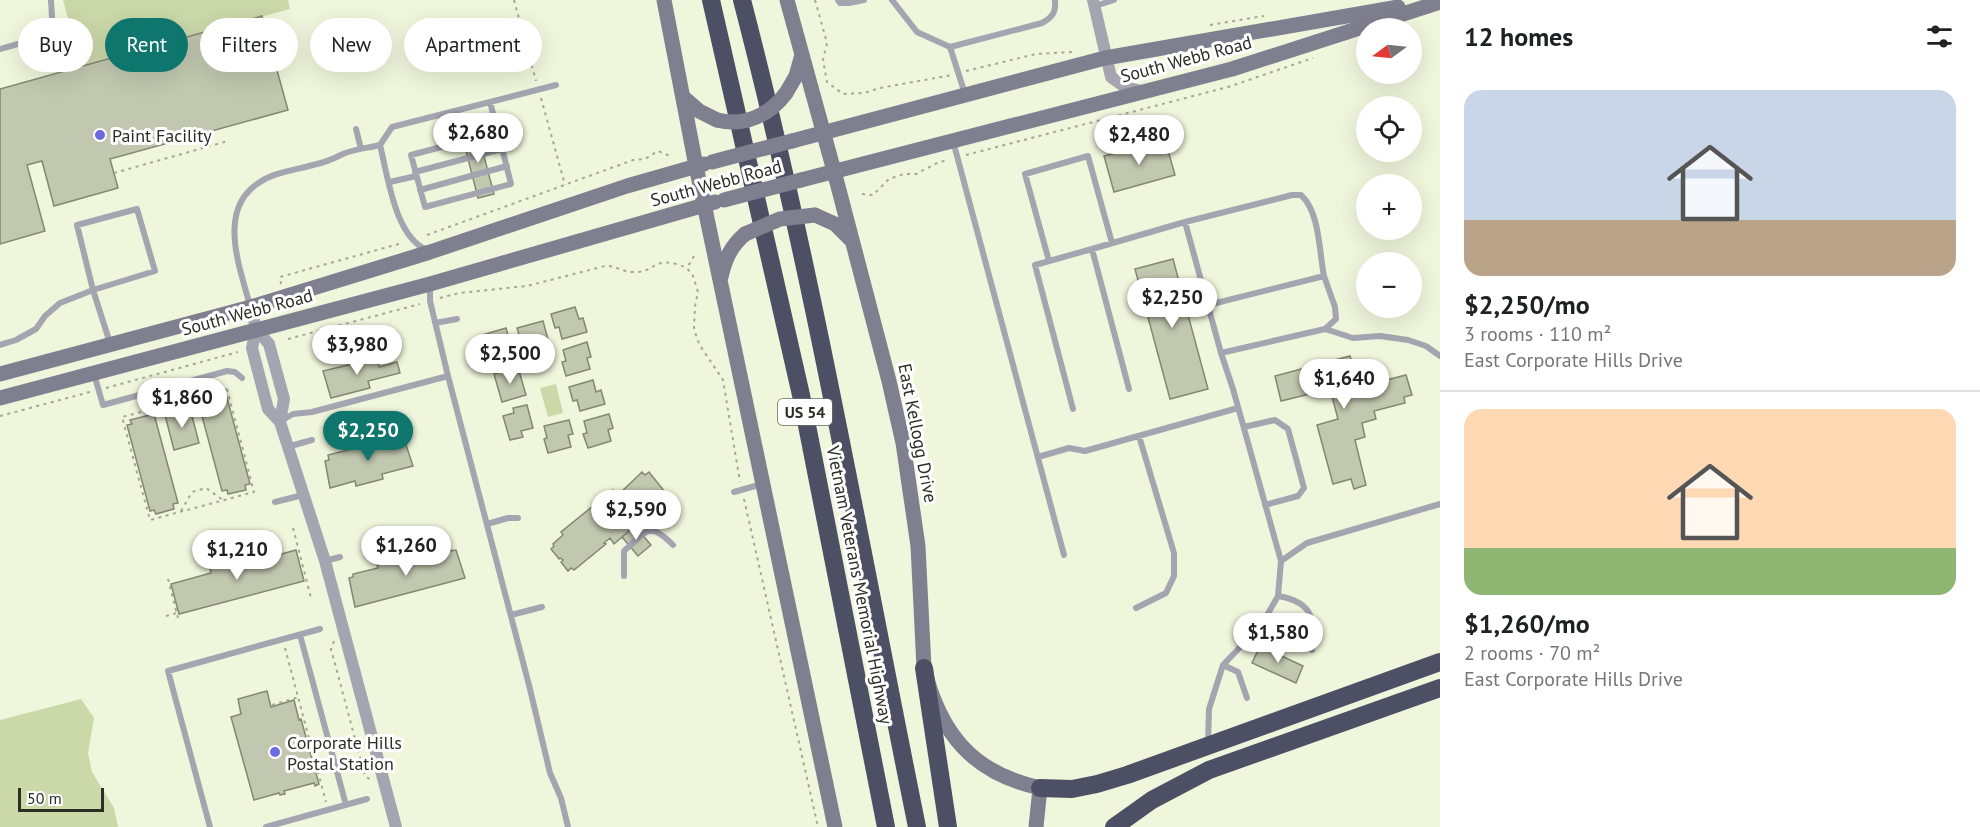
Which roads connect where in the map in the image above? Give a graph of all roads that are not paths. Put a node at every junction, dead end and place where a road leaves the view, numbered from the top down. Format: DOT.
graph roads {
  1 [pos="51,0"];
  2 [pos="664,0"];
  3 [pos="711,0"];
  4 [pos="742,0"];
  5 [pos="787,0"];
  6 [pos="838,0"];
  7 [pos="864,0"];
  8 [pos="892,0"];
  9 [pos="1055,0"];
  10 [pos="1114,0"];
  11 [pos="1438,1"];
  12 [pos="1093,3"];
  13 [pos="950,47"];
  14 [pos="0,49"];
  15 [pos="801,54"];
  16 [pos="1105,58"];
  17 [pos="556,85"];
  18 [pos="1140,91"];
  19 [pos="965,95"];
  20 [pos="683,98"];
  21 [pos="490,102"];
  22 [pos="356,129"];
  23 [pos="498,132"];
  24 [pos="823,132"];
  25 [pos="952,140"];
  26 [pos="380,145"];
  27 [pos="361,149"];
  28 [pos="502,149"];
  29 [pos="507,166"];
  30 [pos="696,166"];
  31 [pos="834,171"];
  32 [pos="416,174"];
  33 [pos="390,182"];
  34 [pos="420,190"];
  35 [pos="705,205"];
  36 [pos="1185,222"];
  37 [pos="1112,243"];
  38 [pos="853,244"];
  39 [pos="1092,249"];
  40 [pos="430,252"];
  41 [pos="1049,261"];
  42 [pos="1324,276"];
  43 [pos="720,281"];
  44 [pos="430,284"];
  45 [pos="93,290"];
  46 [pos="1208,305"];
  47 [pos="250,307"];
  48 [pos="457,320"];
  49 [pos="435,323"];
  50 [pos="256,329"];
  51 [pos="1325,329"];
  52 [pos="110,344"];
  53 [pos="0,345"];
  54 [pos="1221,353"];
  55 [pos="1440,356"];
  56 [pos="94,373"];
  57 [pos="0,374"];
  58 [pos="448,376"];
  59 [pos="242,378"];
  60 [pos="1129,389"];
  61 [pos="0,398"];
  62 [pos="1238,408"];
  63 [pos="1073,409"];
  64 [pos="280,422"];
  65 [pos="1244,427"];
  66 [pos="1139,436"];
  67 [pos="312,440"];
  68 [pos="287,447"];
  69 [pos="1038,457"];
  70 [pos="763,484"];
  71 [pos="734,492"];
  72 [pos="304,495"];
  73 [pos="275,502"];
  74 [pos="1440,504"];
  75 [pos="1265,505"];
  76 [pos="518,518"];
  77 [pos="487,524"];
  78 [pos="673,544"];
  79 [pos="1064,555"];
  80 [pos="340,557"];
  81 [pos="324,561"];
  82 [pos="1281,561"];
  83 [pos="624,576"];
  84 [pos="1278,596"];
  85 [pos="542,607"];
  86 [pos="1136,608"];
  87 [pos="511,615"];
  88 [pos="320,629"];
  89 [pos="300,635"];
  90 [pos="1312,650"];
  91 [pos="1440,657"];
  92 [pos="1440,662"];
  93 [pos="1223,665"];
  94 [pos="924,668"];
  95 [pos="1420,670"];
  96 [pos="1440,686"];
  97 [pos="1248,699"];
  98 [pos="1208,747"];
  99 [pos="1040,788"];
  100 [pos="367,799"];
  101 [pos="346,805"];
  102 [pos="210,827"];
  103 [pos="266,827"];
  104 [pos="396,827"];
  105 [pos="568,827"];
  106 [pos="836,827"];
  107 [pos="886,827"];
  108 [pos="917,827"];
  109 [pos="948,827"];
  110 [pos="1036,827"];
  111 [pos="1114,827"];
  1 -- 14 [label="lane"];
  2 -- 20 [label="main road"];
  3 -- 107 [label="highway, Vietnam Veterans Memorial Highway / US 54"];
  4 -- 108 [label="highway, Vietnam Veterans Memorial Highway / US 54"];
  5 -- 15 [label="main road, East Kellogg Drive"];
  6 -- 7 [label="lane"];
  8 -- 13 [label="lane"];
  9 -- 13 [label="lane"];
  10 -- 12 [label="lane"];
  11 -- 16 [label="main road, South Webb Road"];
  11 -- 18 [label="main road, South Webb Road"];
  12 -- 16 [label="street"];
  13 -- 19 [label="lane"];
  15 -- 20 [label="main road, bridge"];
  15 -- 24 [label="main road, East Kellogg Drive"];
  16 -- 18 [label="street"];
  16 -- 19 [label="main road, South Webb Road"];
  17 -- 21 [label="lane"];
  18 -- 25 [label="main road, South Webb Road"];
  19 -- 24 [label="main road, South Webb Road"];
  20 -- 30 [label="main road"];
  21 -- 23 [label="lane"];
  21 -- 26 [label="lane"];
  22 -- 27 [label="lane"];
  23 -- 28 [label="lane"];
  23 -- 32 [label="lane"];
  24 -- 30 [label="main road, South Webb Road, bridge"];
  24 -- 31 [label="main road, East Kellogg Drive"];
  25 -- 31 [label="main road, South Webb Road"];
  25 -- 69 [label="lane"];
  26 -- 27 [label="lane"];
  26 -- 33 [label="lane"];
  27 -- 47 [label="lane"];
  28 -- 29 [label="lane"];
  28 -- 32 [label="lane"];
  29 -- 34 [label="lane"];
  29 -- 34 [label="lane"];
  30 -- 35 [label="main road"];
  30 -- 40 [label="main road, South Webb Road"];
  31 -- 35 [label="main road, South Webb Road, bridge"];
  31 -- 38 [label="main road, East Kellogg Drive"];
  32 -- 33 [label="lane"];
  32 -- 34 [label="lane"];
  33 -- 40 [label="lane"];
  35 -- 43 [label="main road"];
  35 -- 44 [label="main road, South Webb Road"];
  36 -- 37 [label="lane"];
  36 -- 42 [label="lane"];
  36 -- 46 [label="lane"];
  37 -- 39 [label="lane"];
  37 -- 41 [label="lane"];
  38 -- 43 [label="main road, bridge"];
  38 -- 94 [label="main road, East Kellogg Drive"];
  39 -- 41 [label="lane"];
  39 -- 60 [label="lane"];
  40 -- 47 [label="main road, South Webb Road"];
  41 -- 63 [label="lane"];
  42 -- 46 [label="lane"];
  42 -- 51 [label="lane"];
  43 -- 70 [label="main road"];
  44 -- 49 [label="lane"];
  44 -- 50 [label="main road, South Webb Road"];
  45 -- 45 [label="lane"];
  45 -- 52 [label="lane"];
  45 -- 53 [label="lane"];
  46 -- 54 [label="lane"];
  47 -- 50 [label="street"];
  47 -- 52 [label="main road, South Webb Road"];
  48 -- 49 [label="lane"];
  49 -- 58 [label="lane"];
  50 -- 56 [label="main road, South Webb Road"];
  50 -- 64 [label="street"];
  50 -- 64 [label="street"];
  51 -- 54 [label="lane"];
  51 -- 55 [label="lane"];
  52 -- 57 [label="main road, South Webb Road"];
  54 -- 62 [label="lane"];
  56 -- 59 [label="lane"];
  56 -- 61 [label="main road, South Webb Road"];
  58 -- 64 [label="lane"];
  58 -- 77 [label="lane"];
  62 -- 65 [label="lane"];
  62 -- 66 [label="lane"];
  64 -- 68 [label="street"];
  65 -- 75 [label="lane"];
  65 -- 75 [label="lane"];
  66 -- 69 [label="lane"];
  66 -- 86 [label="lane"];
  67 -- 68 [label="lane"];
  68 -- 72 [label="street"];
  69 -- 79 [label="lane"];
  70 -- 71 [label="lane"];
  70 -- 106 [label="main road"];
  72 -- 73 [label="lane"];
  72 -- 81 [label="street"];
  74 -- 82 [label="lane"];
  75 -- 82 [label="lane"];
  76 -- 77 [label="lane"];
  77 -- 87 [label="lane"];
  78 -- 83 [label="lane"];
  80 -- 81 [label="lane"];
  81 -- 104 [label="street"];
  82 -- 84 [label="lane"];
  84 -- 90 [label="lane"];
  84 -- 93 [label="lane"];
  85 -- 87 [label="lane"];
  87 -- 105 [label="lane"];
  88 -- 89 [label="lane"];
  89 -- 101 [label="lane"];
  89 -- 102 [label="lane"];
  91 -- 95 [label="highway"];
  92 -- 95 [label="highway"];
  93 -- 97 [label="lane"];
  93 -- 98 [label="lane"];
  94 -- 99 [label="main road, East Kellogg Drive"];
  94 -- 109 [label="highway"];
  95 -- 98 [label="highway"];
  96 -- 111 [label="highway"];
  98 -- 99 [label="highway"];
  99 -- 110 [label="main road"];
  100 -- 101 [label="lane"];
  101 -- 103 [label="lane"];
}
